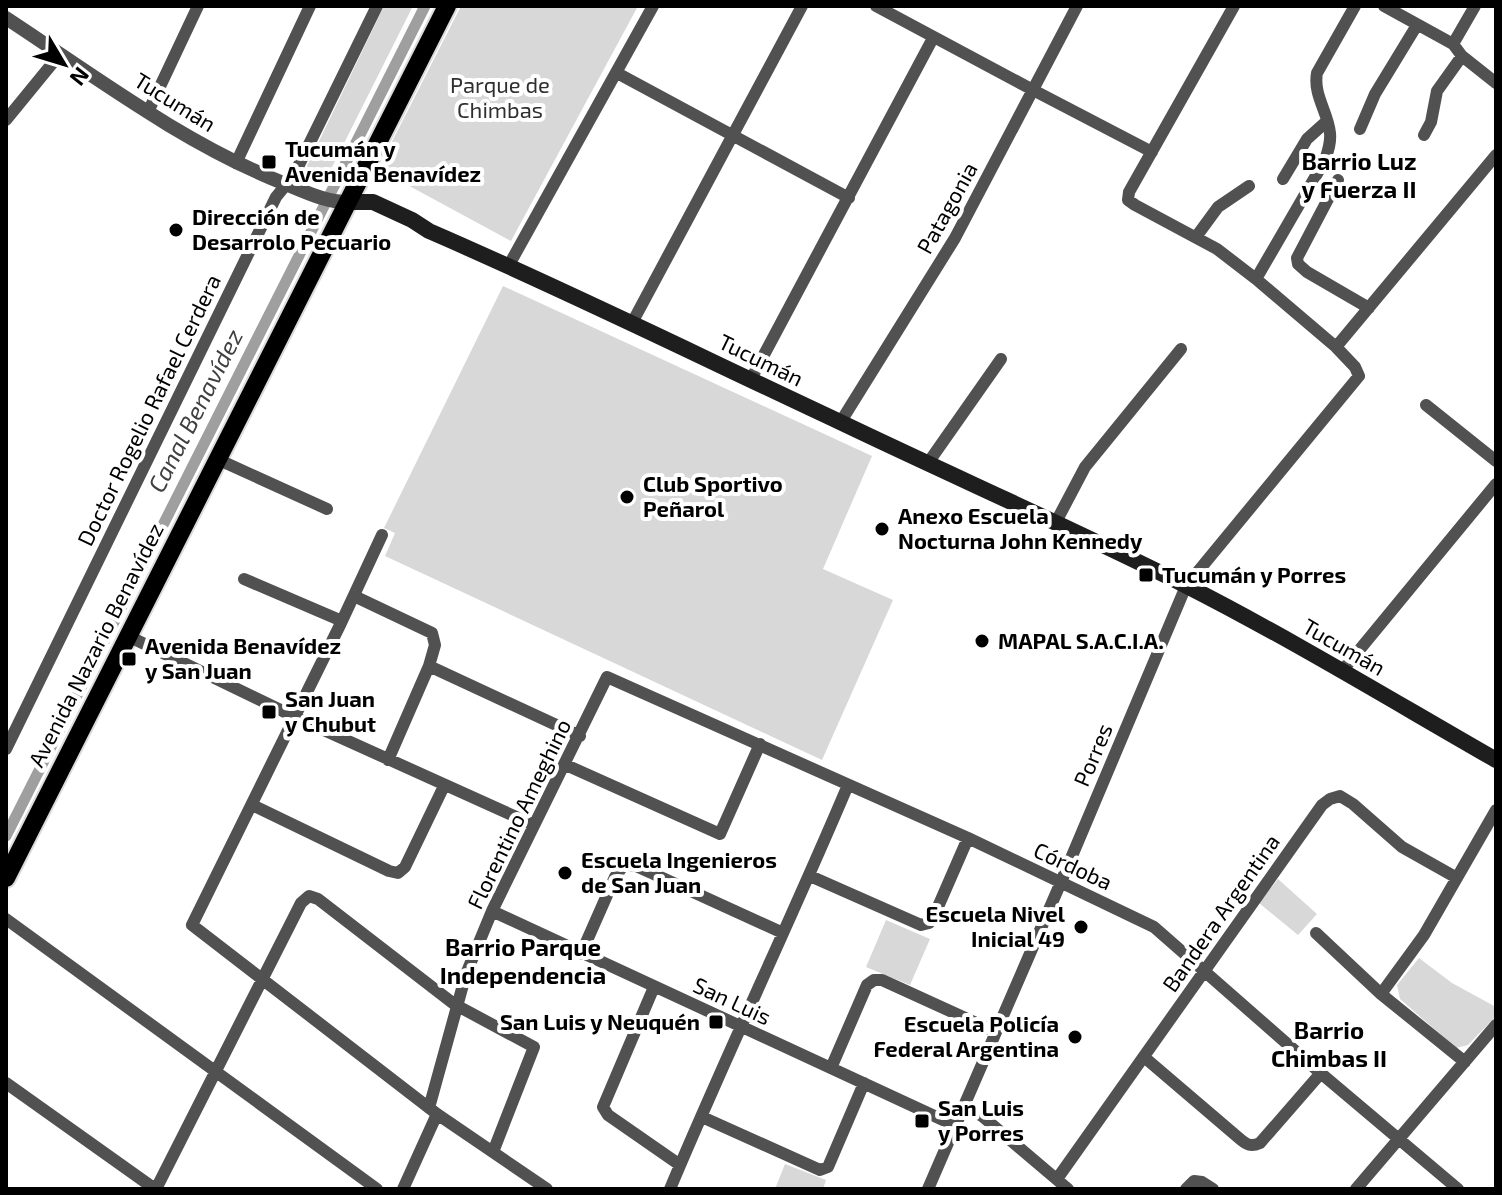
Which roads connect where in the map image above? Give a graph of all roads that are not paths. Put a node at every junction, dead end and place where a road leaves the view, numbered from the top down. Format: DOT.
graph roads {
  1 [pos="198,6"];
  2 [pos="310,6"];
  3 [pos="377,6"];
  4 [pos="447,6"];
  5 [pos="653,6"];
  6 [pos="802,6"];
  7 [pos="876,6"];
  8 [pos="1077,6"];
  9 [pos="1234,6"];
  10 [pos="1355,6"];
  11 [pos="1384,6"];
  12 [pos="1475,6"];
  13 [pos="6,18"];
  14 [pos="1417,25"];
  15 [pos="933,38"];
  16 [pos="1453,44"];
  17 [pos="60,54"];
  18 [pos="1462,56"];
  19 [pos="617,73"];
  20 [pos="1496,83"];
  21 [pos="1033,90"];
  22 [pos="148,112"];
  23 [pos="6,120"];
  24 [pos="1327,121"];
  25 [pos="1360,129"];
  26 [pos="733,134"];
  27 [pos="1424,135"];
  28 [pos="1152,152"];
  29 [pos="1496,155"];
  30 [pos="236,163"];
  31 [pos="1283,179"];
  32 [pos="1338,180"];
  33 [pos="286,184"];
  34 [pos="1249,186"];
  35 [pos="849,198"];
  36 [pos="333,201"];
  37 [pos="1196,237"];
  38 [pos="509,265"];
  39 [pos="1256,279"];
  40 [pos="1369,308"];
  41 [pos="632,323"];
  42 [pos="1336,347"];
  43 [pos="1181,349"];
  44 [pos="1001,359"];
  45 [pos="751,379"];
  46 [pos="1426,405"];
  47 [pos="840,423"];
  48 [pos="217,459"];
  49 [pos="1496,461"];
  50 [pos="928,463"];
  51 [pos="1496,484"];
  52 [pos="327,509"];
  53 [pos="1056,522"];
  54 [pos="382,535"];
  55 [pos="244,579"];
  56 [pos="1186,586"];
  57 [pos="354,596"];
  58 [pos="342,621"];
  59 [pos="128,636"];
  60 [pos="429,666"];
  61 [pos="1342,671"];
  62 [pos="607,677"];
  63 [pos="295,717"];
  64 [pos="580,736"];
  65 [pos="760,744"];
  66 [pos="6,749"];
  67 [pos="388,760"];
  68 [pos="1496,760"];
  69 [pos="566,765"];
  70 [pos="848,785"];
  71 [pos="444,786"];
  72 [pos="252,805"];
  73 [pos="1496,810"];
  74 [pos="534,825"];
  75 [pos="968,838"];
  76 [pos="810,876"];
  77 [pos="6,878"];
  78 [pos="1457,878"];
  79 [pos="1061,882"];
  80 [pos="492,911"];
  81 [pos="6,919"];
  82 [pos="783,933"];
  83 [pos="1316,933"];
  84 [pos="581,954"];
  85 [pos="1204,971"];
  86 [pos="262,979"];
  87 [pos="654,987"];
  88 [pos="1381,994"];
  89 [pos="457,1006"];
  90 [pos="1496,1025"];
  91 [pos="741,1027"];
  92 [pos="996,1032"];
  93 [pos="1144,1057"];
  94 [pos="1465,1062"];
  95 [pos="831,1068"];
  96 [pos="216,1071"];
  97 [pos="1321,1073"];
  98 [pos="6,1083"];
  99 [pos="864,1083"];
  100 [pos="964,1106"];
  101 [pos="433,1111"];
  102 [pos="702,1117"];
  103 [pos="956,1126"];
  104 [pos="1400,1139"];
  105 [pos="493,1152"];
  106 [pos="680,1165"];
  107 [pos="1057,1179"];
  108 [pos="156,1189"];
  109 [pos="377,1189"];
  110 [pos="403,1189"];
  111 [pos="547,1189"];
  112 [pos="670,1189"];
  113 [pos="928,1189"];
  114 [pos="1068,1189"];
  115 [pos="1186,1189"];
  116 [pos="1213,1189"];
  117 [pos="1356,1189"];
  118 [pos="1458,1189"];
  1 -- 22 [label="street"];
  2 -- 30 [label="street"];
  3 -- 33 [label="street, Doctor Rogelio Rafael Cerdera"];
  4 -- 36 [label="main road, Avenida Nazario Benavídez"];
  5 -- 19 [label="street"];
  6 -- 26 [label="street"];
  7 -- 15 [label="street"];
  8 -- 21 [label="street, Patagonia"];
  9 -- 28 [label="street"];
  10 -- 24 [label="street"];
  11 -- 14 [label="street"];
  12 -- 16 [label="street"];
  13 -- 17 [label="street, Tucumán"];
  14 -- 16 [label="street"];
  14 -- 25 [label="street"];
  15 -- 21 [label="street"];
  15 -- 35 [label="street"];
  16 -- 18 [label="street"];
  17 -- 22 [label="street, Tucumán"];
  17 -- 23 [label="street"];
  18 -- 20 [label="street"];
  18 -- 27 [label="street"];
  19 -- 26 [label="street"];
  19 -- 38 [label="street"];
  21 -- 28 [label="street"];
  21 -- 47 [label="street, Patagonia"];
  22 -- 30 [label="street, Tucumán"];
  24 -- 31 [label="street"];
  24 -- 39 [label="street"];
  26 -- 35 [label="street"];
  26 -- 41 [label="street"];
  28 -- 37 [label="street"];
  29 -- 40 [label="street"];
  30 -- 33 [label="street, Tucumán"];
  32 -- 40 [label="street"];
  33 -- 36 [label="street, Tucumán"];
  33 -- 66 [label="street, Doctor Rogelio Rafael Cerdera"];
  34 -- 37 [label="street"];
  35 -- 45 [label="street"];
  36 -- 38 [label="main road, Tucumán"];
  36 -- 48 [label="main road, Avenida Nazario Benavídez"];
  37 -- 39 [label="street"];
  38 -- 41 [label="main road, Tucumán"];
  39 -- 42 [label="street"];
  40 -- 42 [label="street"];
  41 -- 45 [label="main road, Tucumán"];
  42 -- 56 [label="street, Porres"];
  43 -- 53 [label="street"];
  44 -- 50 [label="street"];
  45 -- 47 [label="main road, Tucumán"];
  46 -- 49 [label="street"];
  47 -- 50 [label="main road, Tucumán"];
  48 -- 52 [label="street"];
  48 -- 59 [label="main road, Avenida Nazario Benavídez"];
  50 -- 53 [label="main road, Tucumán"];
  51 -- 61 [label="street"];
  53 -- 56 [label="main road, Tucumán"];
  54 -- 57 [label="street"];
  55 -- 58 [label="street"];
  56 -- 61 [label="main road, Tucumán"];
  56 -- 79 [label="street, Porres"];
  57 -- 58 [label="street"];
  57 -- 60 [label="street"];
  58 -- 63 [label="street"];
  59 -- 63 [label="street"];
  59 -- 77 [label="main road, Avenida Nazario Benavídez"];
  60 -- 64 [label="street"];
  60 -- 67 [label="street"];
  61 -- 68 [label="main road, Tucumán"];
  62 -- 64 [label="street, Florentino Ameghino"];
  62 -- 65 [label="street, Córdoba"];
  63 -- 67 [label="street"];
  63 -- 72 [label="street"];
  64 -- 69 [label="street, Florentino Ameghino"];
  65 -- 69 [label="street"];
  65 -- 70 [label="street, Córdoba"];
  67 -- 71 [label="street"];
  69 -- 74 [label="street, Florentino Ameghino"];
  70 -- 75 [label="street, Córdoba"];
  70 -- 76 [label="street"];
  71 -- 72 [label="street"];
  71 -- 74 [label="street"];
  72 -- 86 [label="street"];
  73 -- 78 [label="street"];
  74 -- 80 [label="street, Florentino Ameghino"];
  75 -- 76 [label="street"];
  75 -- 79 [label="street, Córdoba"];
  76 -- 82 [label="street"];
  78 -- 85 [label="street, Bandera Argentina"];
  78 -- 88 [label="street"];
  79 -- 85 [label="street, Córdoba"];
  79 -- 92 [label="street, Porres"];
  80 -- 84 [label="street, San Luis"];
  80 -- 89 [label="street, Florentino Ameghino"];
  81 -- 96 [label="street"];
  82 -- 84 [label="street"];
  82 -- 91 [label="street"];
  83 -- 88 [label="street"];
  84 -- 87 [label="street, San Luis"];
  85 -- 93 [label="street, Bandera Argentina"];
  85 -- 97 [label="street, Córdoba"];
  86 -- 89 [label="street"];
  86 -- 96 [label="street"];
  86 -- 101 [label="street"];
  87 -- 91 [label="street, San Luis"];
  87 -- 106 [label="street"];
  88 -- 94 [label="street"];
  89 -- 101 [label="street, Florentino Ameghino"];
  89 -- 105 [label="street"];
  90 -- 94 [label="street"];
  91 -- 95 [label="street, San Luis"];
  91 -- 102 [label="street"];
  92 -- 95 [label="street"];
  92 -- 100 [label="street, Porres"];
  93 -- 97 [label="street"];
  93 -- 107 [label="street, Bandera Argentina"];
  94 -- 104 [label="street"];
  95 -- 99 [label="street, San Luis"];
  96 -- 108 [label="street"];
  96 -- 109 [label="street"];
  97 -- 104 [label="street, Córdoba"];
  98 -- 108 [label="street"];
  99 -- 102 [label="street"];
  99 -- 103 [label="street, San Luis"];
  100 -- 103 [label="street, Porres"];
  100 -- 107 [label="street"];
  101 -- 105 [label="street"];
  101 -- 110 [label="street, Florentino Ameghino"];
  102 -- 106 [label="street"];
  103 -- 113 [label="street, Porres"];
  104 -- 117 [label="street"];
  104 -- 118 [label="street, Córdoba"];
  105 -- 111 [label="street"];
  106 -- 112 [label="street"];
  107 -- 114 [label="street"];
  115 -- 116 [label="street"];
}
